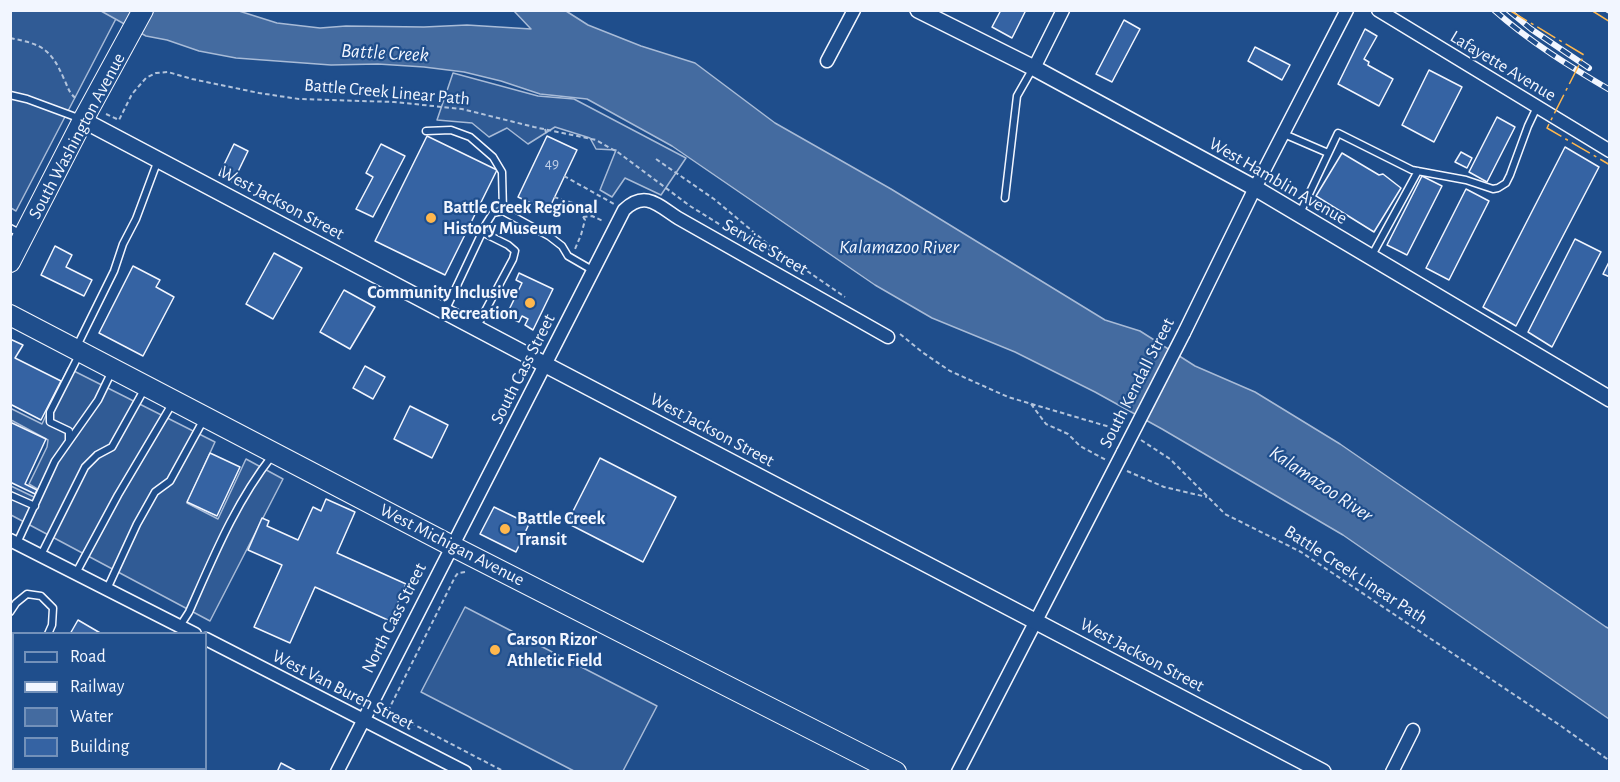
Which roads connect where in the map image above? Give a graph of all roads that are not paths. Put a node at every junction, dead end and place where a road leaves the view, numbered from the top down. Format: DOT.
graph roads {
  1 [pos="143,10"];
  2 [pos="854,10"];
  3 [pos="918,10"];
  4 [pos="1063,10"];
  5 [pos="1347,10"];
  6 [pos="1378,10"];
  7 [pos="826,61"];
  8 [pos="1034,68"];
  9 [pos="10,95"];
  10 [pos="1537,107"];
  11 [pos="88,113"];
  12 [pos="426,131"];
  13 [pos="1284,134"];
  14 [pos="1610,151"];
  15 [pos="1328,153"];
  16 [pos="158,160"];
  17 [pos="1418,171"];
  18 [pos="1256,188"];
  19 [pos="1005,198"];
  20 [pos="625,209"];
  21 [pos="503,212"];
  22 [pos="1300,214"];
  23 [pos="17,232"];
  24 [pos="482,232"];
  25 [pos="1371,257"];
  26 [pos="10,262"];
  27 [pos="594,271"];
  28 [pos="444,312"];
  29 [pos="10,315"];
  30 [pos="476,328"];
  31 [pos="890,333"];
  32 [pos="78,350"];
  33 [pos="546,366"];
  34 [pos="110,377"];
  35 [pos="146,386"];
  36 [pos="1610,399"];
  37 [pos="174,400"];
  38 [pos="206,417"];
  39 [pos="71,439"];
  40 [pos="275,453"];
  41 [pos="10,495"];
  42 [pos="34,506"];
  43 [pos="14,542"];
  44 [pos="452,546"];
  45 [pos="41,555"];
  46 [pos="76,573"];
  47 [pos="107,589"];
  48 [pos="10,612"];
  49 [pos="1036,621"];
  50 [pos="180,626"];
  51 [pos="48,632"];
  52 [pos="193,632"];
  53 [pos="207,640"];
  54 [pos="362,720"];
  55 [pos="1413,730"];
  56 [pos="337,771"];
  57 [pos="465,771"];
  58 [pos="896,771"];
  59 [pos="957,771"];
  60 [pos="1323,771"];
  61 [pos="1392,771"];
  1 -- 11 [label="highway, South Washington Avenue"];
  2 -- 7 [label="street"];
  3 -- 8 [label="street, West Hamblin Avenue"];
  4 -- 8 [label="street"];
  5 -- 13 [label="street, South Kendall Street"];
  6 -- 10 [label="street, Lafayette Avenue"];
  8 -- 18 [label="street, West Hamblin Avenue"];
  8 -- 19 [label="lane"];
  9 -- 11 [label="lane"];
  10 -- 14 [label="street, Lafayette Avenue"];
  10 -- 17 [label="lane"];
  11 -- 16 [label="street, West Jackson Street"];
  11 -- 23 [label="highway, South Washington Avenue"];
  12 -- 21 [label="lane"];
  13 -- 15 [label="lane"];
  13 -- 18 [label="street, South Kendall Street"];
  15 -- 17 [label="lane"];
  15 -- 22 [label="lane"];
  16 -- 28 [label="street, West Jackson Street"];
  16 -- 32 [label="lane"];
  17 -- 25 [label="lane"];
  18 -- 22 [label="street, West Hamblin Avenue"];
  18 -- 49 [label="street, South Kendall Street, bridge"];
  20 -- 27 [label="street, South Cass Street"];
  20 -- 31 [label="street, Service Street"];
  21 -- 24 [label="lane"];
  21 -- 27 [label="lane"];
  22 -- 25 [label="street, West Hamblin Avenue"];
  23 -- 26 [label="highway, South Washington Avenue"];
  24 -- 28 [label="lane"];
  24 -- 30 [label="lane"];
  25 -- 36 [label="street, West Hamblin Avenue"];
  27 -- 33 [label="street, South Cass Street"];
  28 -- 30 [label="street, West Jackson Street"];
  29 -- 32 [label="highway, West Michigan Avenue"];
  30 -- 33 [label="street, West Jackson Street"];
  32 -- 34 [label="highway, West Michigan Avenue"];
  32 -- 39 [label="lane"];
  33 -- 44 [label="street, South Cass Street"];
  33 -- 49 [label="street, West Jackson Street"];
  34 -- 35 [label="highway, West Michigan Avenue"];
  34 -- 39 [label="lane"];
  35 -- 37 [label="highway, West Michigan Avenue"];
  35 -- 45 [label="lane"];
  37 -- 38 [label="highway, West Michigan Avenue"];
  37 -- 46 [label="lane"];
  38 -- 40 [label="highway, West Michigan Avenue"];
  38 -- 47 [label="lane"];
  39 -- 42 [label="lane"];
  40 -- 44 [label="highway, West Michigan Avenue"];
  40 -- 50 [label="lane"];
  41 -- 42 [label="lane"];
  42 -- 43 [label="lane"];
  43 -- 45 [label="street"];
  44 -- 54 [label="street, North Cass Street"];
  44 -- 58 [label="highway, West Michigan Avenue"];
  45 -- 46 [label="street"];
  46 -- 47 [label="street"];
  47 -- 50 [label="street"];
  48 -- 51 [label="lane"];
  49 -- 59 [label="street, South Kendall Street"];
  49 -- 60 [label="street, West Jackson Street"];
  50 -- 52 [label="street"];
  53 -- 54 [label="street, West Van Buren Street"];
  54 -- 56 [label="street, North Cass Street"];
  54 -- 57 [label="street, West Van Buren Street"];
  55 -- 61 [label="street"];
}
